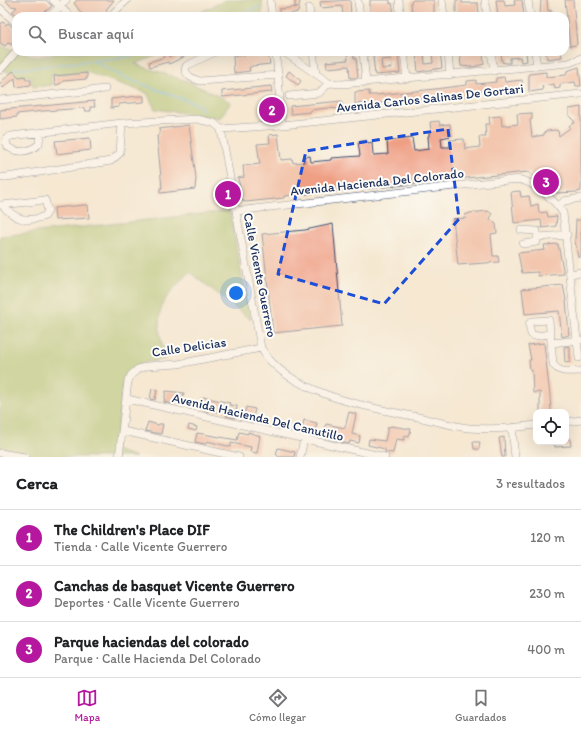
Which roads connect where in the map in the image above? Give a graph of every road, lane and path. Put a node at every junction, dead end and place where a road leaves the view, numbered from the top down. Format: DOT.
graph roads {
  1 [pos="53,0"];
  2 [pos="66,0"];
  3 [pos="127,0"];
  4 [pos="270,0"];
  5 [pos="399,0"];
  6 [pos="442,0"];
  7 [pos="485,0"];
  8 [pos="528,0"];
  9 [pos="358,2"];
  10 [pos="59,7"];
  11 [pos="0,8"];
  12 [pos="309,8"];
  13 [pos="54,12"];
  14 [pos="65,12"];
  15 [pos="114,12"];
  16 [pos="272,12"];
  17 [pos="310,12"];
  18 [pos="359,12"];
  19 [pos="400,12"];
  20 [pos="444,12"];
  21 [pos="486,12"];
  22 [pos="530,12"];
  23 [pos="12,19"];
  24 [pos="12,56"];
  25 [pos="207,56"];
  26 [pos="276,56"];
  27 [pos="290,56"];
  28 [pos="314,56"];
  29 [pos="363,56"];
  30 [pos="404,56"];
  31 [pos="448,56"];
  32 [pos="492,56"];
  33 [pos="536,56"];
  34 [pos="581,58"];
  35 [pos="537,66"];
  36 [pos="0,70"];
  37 [pos="494,71"];
  38 [pos="316,74"];
  39 [pos="278,75"];
  40 [pos="450,75"];
  41 [pos="407,79"];
  42 [pos="329,83"];
  43 [pos="366,83"];
  44 [pos="105,89"];
  45 [pos="581,94"];
  46 [pos="289,96"];
  47 [pos="0,100"];
  48 [pos="122,123"];
  49 [pos="282,125"];
  50 [pos="221,129"];
  51 [pos="40,133"];
  52 [pos="0,178"];
  53 [pos="581,198"];
  54 [pos="1,205"];
  55 [pos="559,206"];
  56 [pos="236,210"];
  57 [pos="521,230"];
  58 [pos="567,234"];
  59 [pos="538,237"];
  60 [pos="523,244"];
  61 [pos="581,272"];
  62 [pos="571,274"];
  63 [pos="578,318"];
  64 [pos="550,334"];
  65 [pos="579,340"];
  66 [pos="551,343"];
  67 [pos="262,348"];
  68 [pos="579,358"];
  69 [pos="581,371"];
  70 [pos="127,399"];
  71 [pos="581,420"];
  72 [pos="569,422"];
  73 [pos="533,425"];
  74 [pos="512,428"];
  75 [pos="122,431"];
  76 [pos="304,440"];
  77 [pos="0,453"];
  78 [pos="25,457"];
  79 [pos="118,457"];
  80 [pos="239,457"];
  81 [pos="300,457"];
  82 [pos="385,457"];
  83 [pos="515,457"];
  1 -- 10 [label="street"];
  2 -- 10 [label="street"];
  3 -- 15 [label="street"];
  4 -- 16 [label="street"];
  5 -- 19 [label="street"];
  6 -- 20 [label="street"];
  7 -- 21 [label="street"];
  8 -- 22 [label="street"];
  9 -- 18 [label="street"];
  10 -- 13 [label="street"];
  10 -- 14 [label="street"];
  11 -- 23 [label="street"];
  12 -- 17 [label="street"];
  24 -- 36 [label="street"];
  25 -- 39 [label="street"];
  26 -- 39 [label="street"];
  27 -- 38 [label="street"];
  28 -- 38 [label="street"];
  29 -- 43 [label="street"];
  30 -- 41 [label="street"];
  31 -- 40 [label="street"];
  32 -- 37 [label="street"];
  33 -- 35 [label="street"];
  34 -- 35 [label="street"];
  35 -- 37 [label="street"];
  37 -- 40 [label="street"];
  38 -- 42 [label="street"];
  39 -- 49 [label="street"];
  40 -- 41 [label="street"];
  41 -- 43 [label="street"];
  42 -- 43 [label="street"];
  42 -- 46 [label="street"];
  44 -- 47 [label="street"];
  45 -- 49 [label="street, Avenida Carlos Salinas De Gortari"];
  48 -- 50 [label="street"];
  48 -- 51 [label="street"];
  48 -- 52 [label="street"];
  49 -- 50 [label="street, Avenida Carlos Salinas De Gortari"];
  50 -- 56 [label="street, Calle Vicente Guerrero"];
  51 -- 51 [label="street"];
  53 -- 55 [label="street"];
  54 -- 54 [label="street"];
  55 -- 56 [label="street, Avenida Hacienda Del Colorado"];
  55 -- 58 [label="street"];
  56 -- 67 [label="street, Calle Vicente Guerrero"];
  57 -- 59 [label="street"];
  58 -- 59 [label="street"];
  58 -- 62 [label="street"];
  59 -- 60 [label="street"];
  61 -- 62 [label="street"];
  62 -- 63 [label="street"];
  63 -- 65 [label="street"];
  64 -- 66 [label="street"];
  65 -- 66 [label="street"];
  65 -- 68 [label="street"];
  66 -- 69 [label="street"];
  67 -- 70 [label="street, Calle Delicias"];
  67 -- 74 [label="street, Calle Vicente Guerrero"];
  70 -- 75 [label="street, Calle Delicias"];
  70 -- 76 [label="street, Avenida Hacienda Del Canutillo"];
  71 -- 72 [label="street"];
  73 -- 74 [label="street, Calle Vicente Guerrero"];
  74 -- 83 [label="street"];
  75 -- 79 [label="street, Calle Delicias"];
  75 -- 80 [label="street"];
  76 -- 81 [label="street"];
  76 -- 82 [label="street, Avenida Hacienda Del Canutillo"];
  77 -- 78 [label="street"];
}
